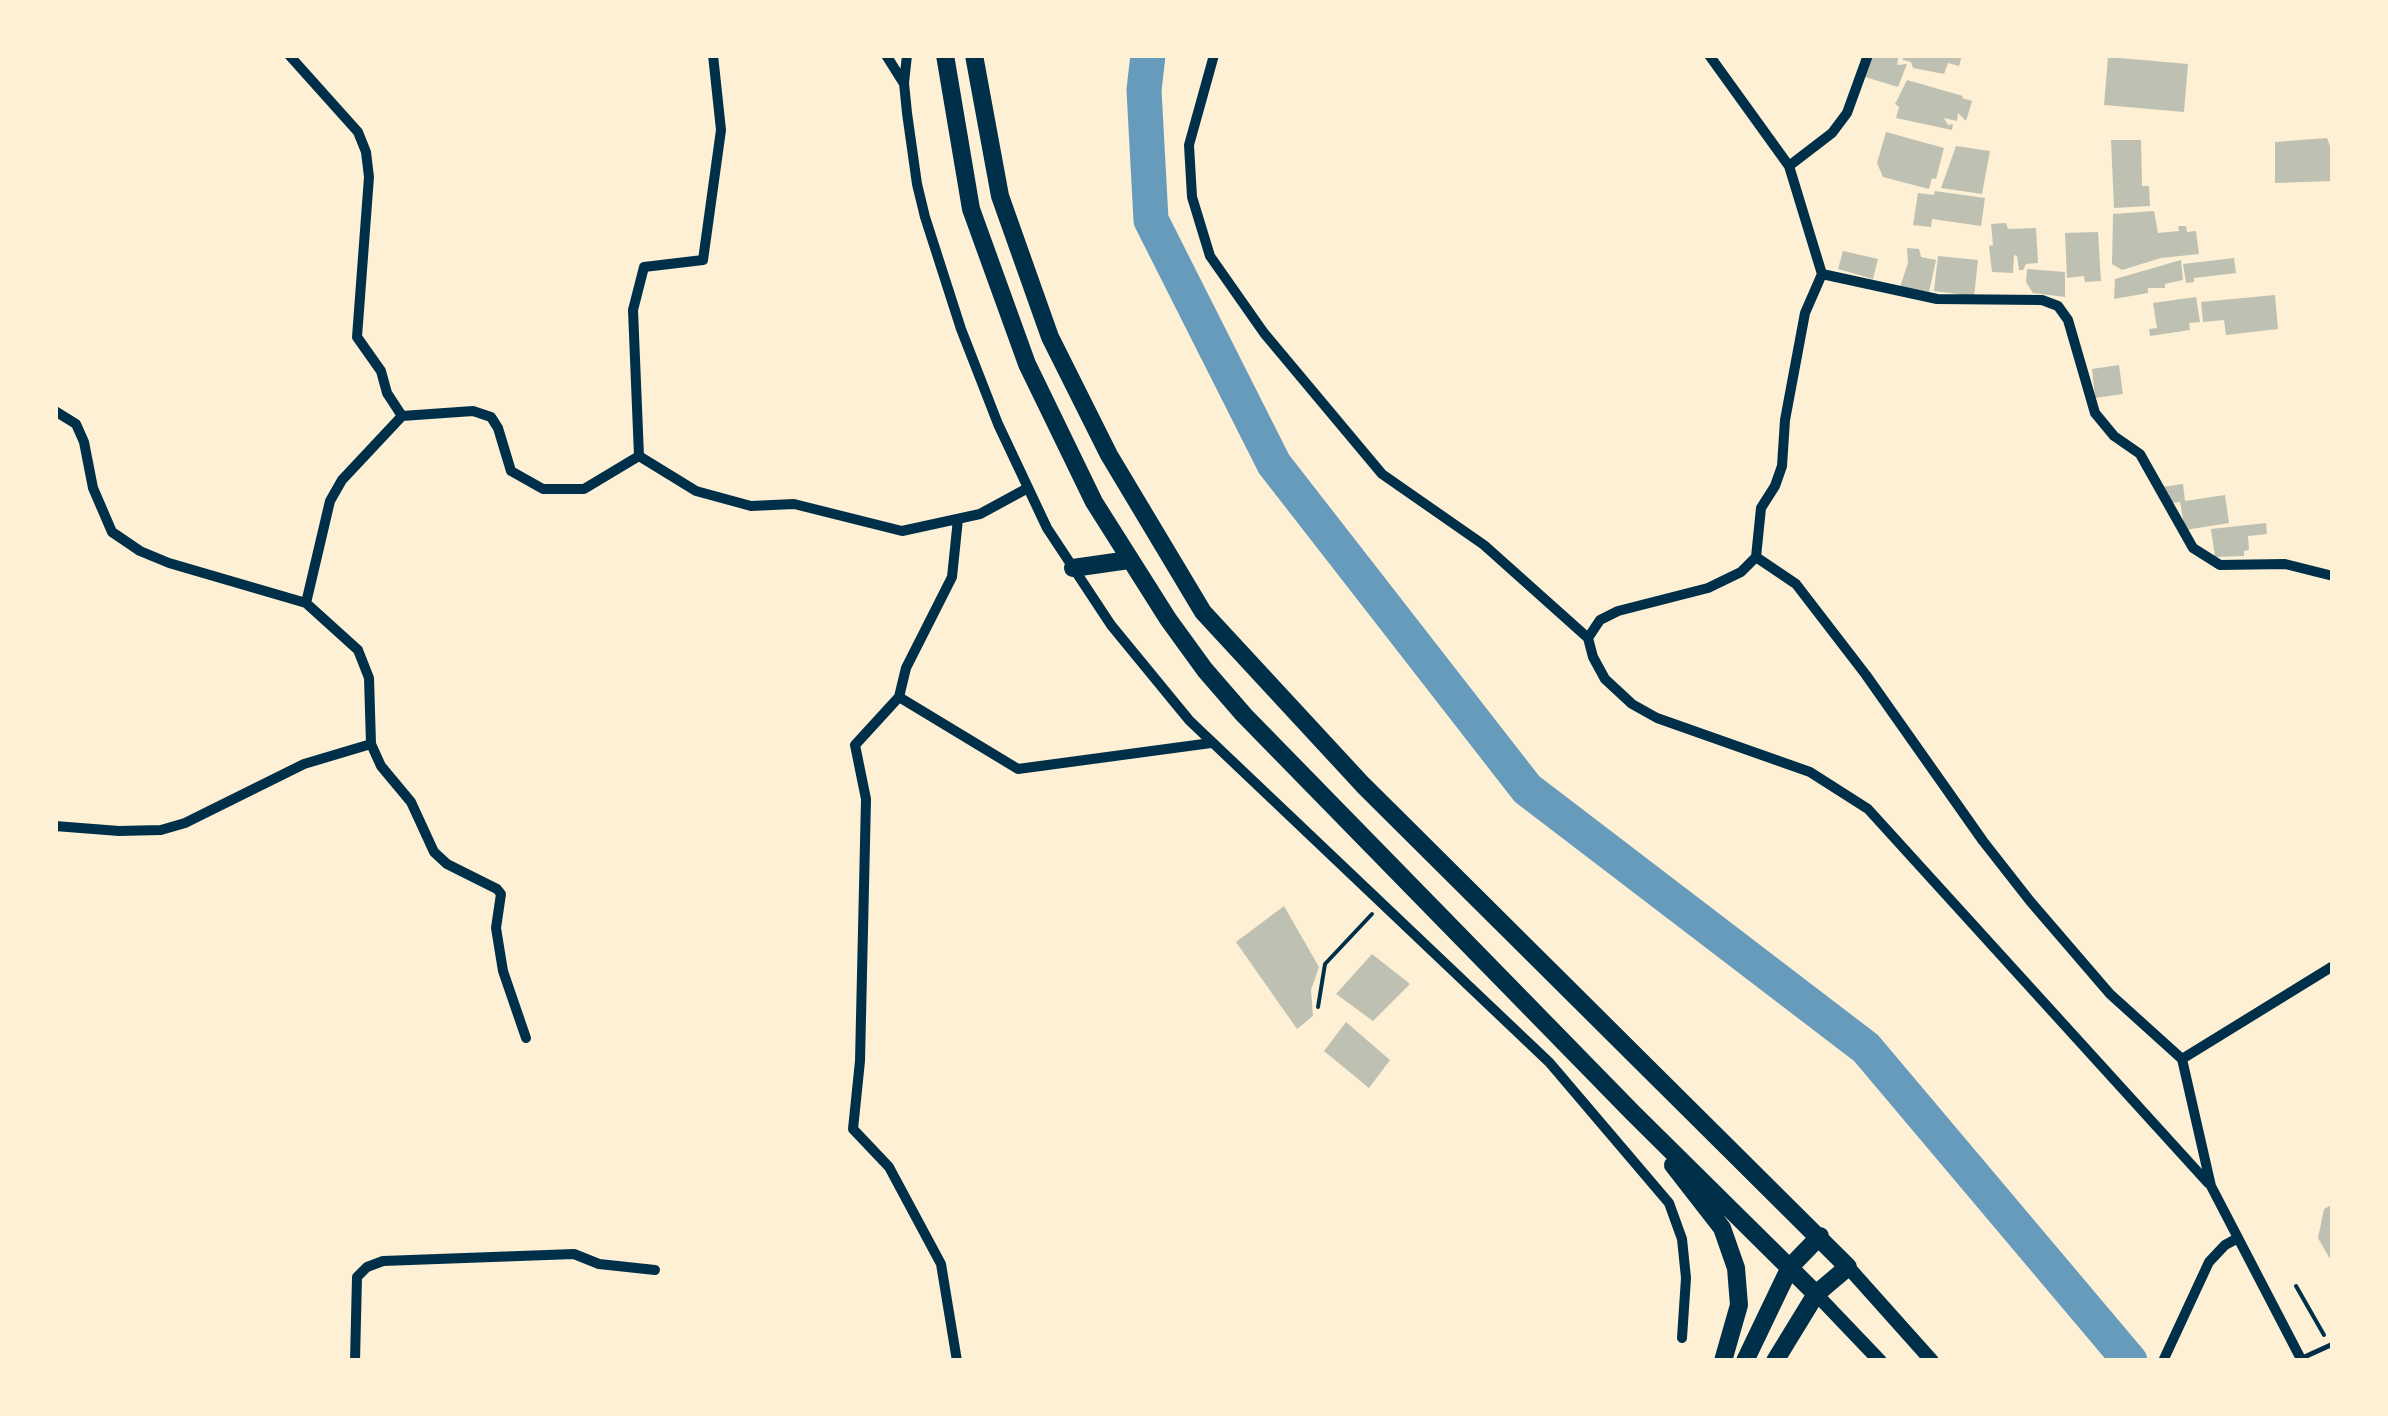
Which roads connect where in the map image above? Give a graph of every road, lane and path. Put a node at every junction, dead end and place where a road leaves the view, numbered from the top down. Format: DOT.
graph roads {
  1 [pos="289,55"];
  2 [pos="713,55"];
  3 [pos="886,55"];
  4 [pos="906,55"];
  5 [pos="945,55"];
  6 [pos="974,55"];
  7 [pos="1214,55"];
  8 [pos="1709,55"];
  9 [pos="1868,55"];
  10 [pos="904,83"];
  11 [pos="1789,166"];
  12 [pos="1822,274"];
  13 [pos="55,411"];
  14 [pos="402,416"];
  15 [pos="639,456"];
  16 [pos="1026,489"];
  17 [pos="958,519"];
  18 [pos="1756,557"];
  19 [pos="1129,560"];
  20 [pos="1073,568"];
  21 [pos="2333,576"];
  22 [pos="306,603"];
  23 [pos="1588,638"];
  24 [pos="899,697"];
  25 [pos="1211,742"];
  26 [pos="371,744"];
  27 [pos="55,826"];
  28 [pos="1382,904"];
  29 [pos="2333,966"];
  30 [pos="1318,1007"];
  31 [pos="526,1038"];
  32 [pos="2182,1059"];
  33 [pos="1634,1114"];
  34 [pos="2211,1186"];
  35 [pos="1820,1236"];
  36 [pos="2238,1238"];
  37 [pos="1790,1267"];
  38 [pos="1848,1267"];
  39 [pos="654,1270"];
  40 [pos="2296,1286"];
  41 [pos="1816,1294"];
  42 [pos="1682,1338"];
  43 [pos="2331,1345"];
  44 [pos="2301,1360"];
  45 [pos="355,1361"];
  46 [pos="957,1361"];
  47 [pos="1723,1361"];
  48 [pos="1744,1361"];
  49 [pos="1775,1361"];
  50 [pos="1880,1361"];
  51 [pos="1932,1361"];
  52 [pos="2163,1361"];
  1 -- 14 [label="street"];
  2 -- 15 [label="street"];
  3 -- 10 [label="street"];
  4 -- 10 [label="street"];
  5 -- 19 [label="main road"];
  6 -- 35 [label="main road"];
  7 -- 23 [label="street"];
  8 -- 11 [label="street"];
  9 -- 11 [label="street"];
  10 -- 16 [label="street"];
  11 -- 12 [label="street"];
  12 -- 18 [label="street"];
  12 -- 21 [label="street"];
  13 -- 22 [label="street"];
  14 -- 15 [label="street"];
  14 -- 22 [label="street"];
  15 -- 17 [label="street"];
  16 -- 17 [label="street"];
  16 -- 20 [label="street"];
  17 -- 24 [label="street"];
  18 -- 23 [label="street"];
  18 -- 32 [label="street"];
  19 -- 20 [label="main road"];
  19 -- 33 [label="main road"];
  20 -- 25 [label="street"];
  22 -- 26 [label="street"];
  23 -- 34 [label="street"];
  24 -- 25 [label="street"];
  24 -- 46 [label="street"];
  25 -- 28 [label="street"];
  26 -- 27 [label="street"];
  26 -- 31 [label="street"];
  28 -- 30 [label="path"];
  28 -- 42 [label="street"];
  29 -- 32 [label="street"];
  32 -- 34 [label="street"];
  33 -- 37 [label="main road"];
  33 -- 47 [label="main road"];
  34 -- 36 [label="street"];
  35 -- 37 [label="main road"];
  35 -- 38 [label="main road"];
  36 -- 44 [label="street"];
  36 -- 52 [label="street"];
  37 -- 41 [label="main road"];
  37 -- 48 [label="main road"];
  38 -- 41 [label="main road"];
  38 -- 51 [label="street"];
  39 -- 45 [label="street"];
  40 -- 43 [label="path"];
  41 -- 49 [label="main road"];
  41 -- 50 [label="street"];
  43 -- 44 [label="lane"];
}
